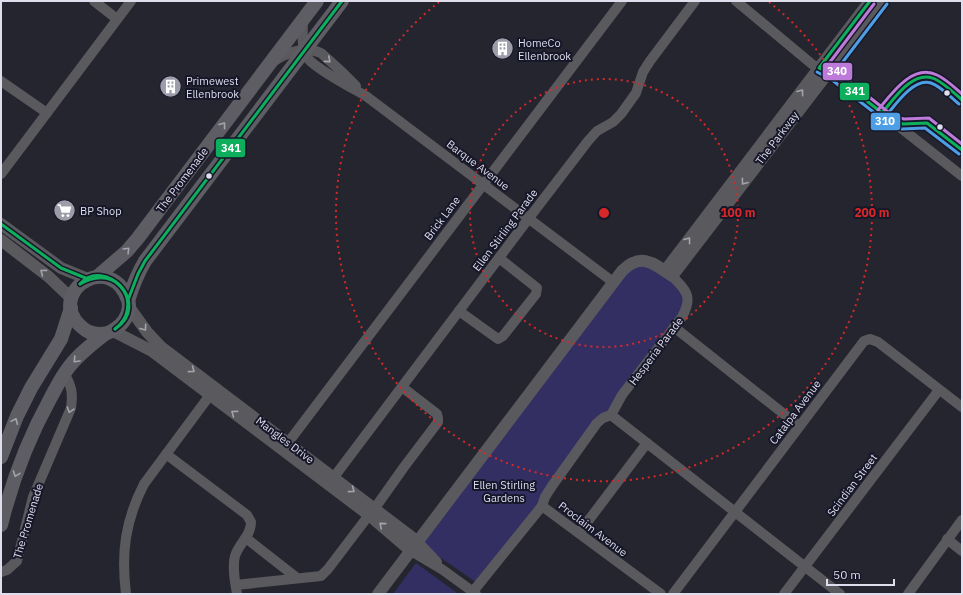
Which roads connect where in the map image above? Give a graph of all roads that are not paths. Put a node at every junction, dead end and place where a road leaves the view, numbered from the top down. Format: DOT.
graph roads {
  1 [pos="94,1"];
  2 [pos="131,1"];
  3 [pos="317,1"];
  4 [pos="342,1"];
  5 [pos="622,1"];
  6 [pos="695,1"];
  7 [pos="736,1"];
  8 [pos="870,1"];
  9 [pos="883,1"];
  10 [pos="117,19"];
  11 [pos="303,19"];
  12 [pos="305,50"];
  13 [pos="268,65"];
  14 [pos="823,71"];
  15 [pos="1,81"];
  16 [pos="47,113"];
  17 [pos="1,174"];
  18 [pos="962,176"];
  19 [pos="483,184"];
  20 [pos="529,218"];
  21 [pos="1,224"];
  22 [pos="1,240"];
  23 [pos="499,258"];
  24 [pos="668,273"];
  25 [pos="93,277"];
  26 [pos="613,282"];
  27 [pos="72,303"];
  28 [pos="129,304"];
  29 [pos="459,311"];
  30 [pos="674,327"];
  31 [pos="109,332"];
  32 [pos="176,358"];
  33 [pos="162,359"];
  34 [pos="64,373"];
  35 [pos="402,387"];
  36 [pos="939,390"];
  37 [pos="210,395"];
  38 [pos="962,407"];
  39 [pos="611,415"];
  40 [pos="799,426"];
  41 [pos="647,443"];
  42 [pos="286,446"];
  43 [pos="166,454"];
  44 [pos="1,457"];
  45 [pos="334,476"];
  46 [pos="542,506"];
  47 [pos="372,511"];
  48 [pos="735,512"];
  49 [pos="962,520"];
  50 [pos="1,524"];
  51 [pos="579,533"];
  52 [pos="246,538"];
  53 [pos="947,540"];
  54 [pos="415,546"];
  55 [pos="962,551"];
  56 [pos="804,567"];
  57 [pos="1,572"];
  58 [pos="297,578"];
  59 [pos="236,590"];
  60 [pos="473,593"];
  61 [pos="126,594"];
  62 [pos="378,594"];
  63 [pos="661,594"];
  64 [pos="672,594"];
  65 [pos="784,594"];
  66 [pos="840,594"];
  67 [pos="908,594"];
  1 -- 10 [label="street"];
  2 -- 10 [label="street"];
  3 -- 11 [label="main road, The Promenade"];
  4 -- 12 [label="main road, The Promenade"];
  5 -- 19 [label="street, Brick Lane"];
  6 -- 20 [label="street, Ellen Stirling Parade"];
  7 -- 14 [label="street"];
  8 -- 14 [label="street, The Parkway"];
  9 -- 14 [label="street, The Parkway"];
  10 -- 16 [label="street"];
  11 -- 12 [label="street"];
  11 -- 13 [label="main road, The Promenade"];
  12 -- 13 [label="street"];
  12 -- 19 [label="street, Barque Avenue"];
  12 -- 28 [label="main road, The Promenade"];
  25 -- 13 [label="main road, The Promenade, one-way"];
  14 -- 18 [label="street"];
  14 -- 24 [label="street, The Parkway"];
  15 -- 16 [label="street"];
  16 -- 17 [label="street"];
  19 -- 20 [label="street, Barque Avenue"];
  19 -- 42 [label="street, Brick Lane"];
  20 -- 23 [label="street, Ellen Stirling Parade"];
  20 -- 26 [label="street, Barque Avenue"];
  21 -- 25 [label="street"];
  27 -- 22 [label="street, one-way"];
  23 -- 29 [label="street, Ellen Stirling Parade"];
  23 -- 29 [label="street"];
  24 -- 26 [label="street, Hesperia Parade"];
  24 -- 30 [label="street, Hesperia Parade"];
  25 -- 27 [label="main road"];
  25 -- 28 [label="main road"];
  26 -- 54 [label="street, Hesperia Parade"];
  27 -- 31 [label="main road"];
  44 -- 27 [label="main road, one-way"];
  28 -- 31 [label="main road"];
  28 -- 32 [label="street, Mangles Drive, one-way"];
  29 -- 35 [label="street, Ellen Stirling Parade"];
  30 -- 39 [label="street, Hesperia Parade"];
  30 -- 40 [label="street"];
  31 -- 33 [label="street, Mangles Drive"];
  31 -- 34 [label="main road, one-way"];
  32 -- 33 [label="street"];
  32 -- 42 [label="street, Mangles Drive, one-way"];
  33 -- 37 [label="street, Mangles Drive"];
  34 -- 50 [label="main road, one-way"];
  34 -- 57 [label="street, The Promenade, one-way"];
  35 -- 45 [label="street, Ellen Stirling Parade"];
  35 -- 47 [label="street"];
  36 -- 38 [label="street, Catalpa Avenue"];
  36 -- 40 [label="street, Catalpa Avenue"];
  36 -- 56 [label="street, Scindian Street"];
  42 -- 37 [label="street, Mangles Drive, one-way"];
  37 -- 43 [label="street"];
  39 -- 41 [label="street"];
  39 -- 46 [label="street"];
  40 -- 48 [label="street, Catalpa Avenue"];
  41 -- 48 [label="street"];
  41 -- 51 [label="street"];
  42 -- 45 [label="street, Mangles Drive"];
  42 -- 47 [label="street, Mangles Drive"];
  43 -- 52 [label="street"];
  43 -- 61 [label="street"];
  45 -- 47 [label="street, Mangles Drive, one-way"];
  46 -- 51 [label="street, Proclaim Avenue"];
  46 -- 60 [label="street, Proclaim Avenue"];
  47 -- 54 [label="street, Mangles Drive"];
  47 -- 58 [label="street"];
  48 -- 56 [label="street"];
  48 -- 64 [label="street, Catalpa Avenue"];
  49 -- 53 [label="street"];
  51 -- 63 [label="street, Proclaim Avenue"];
  52 -- 58 [label="street"];
  52 -- 59 [label="street"];
  53 -- 55 [label="street"];
  53 -- 67 [label="street"];
  54 -- 60 [label="street, Mangles Drive"];
  54 -- 62 [label="street, Hesperia Parade"];
  56 -- 65 [label="street, Scindian Street"];
  56 -- 66 [label="street"];
  58 -- 59 [label="street"];
}
